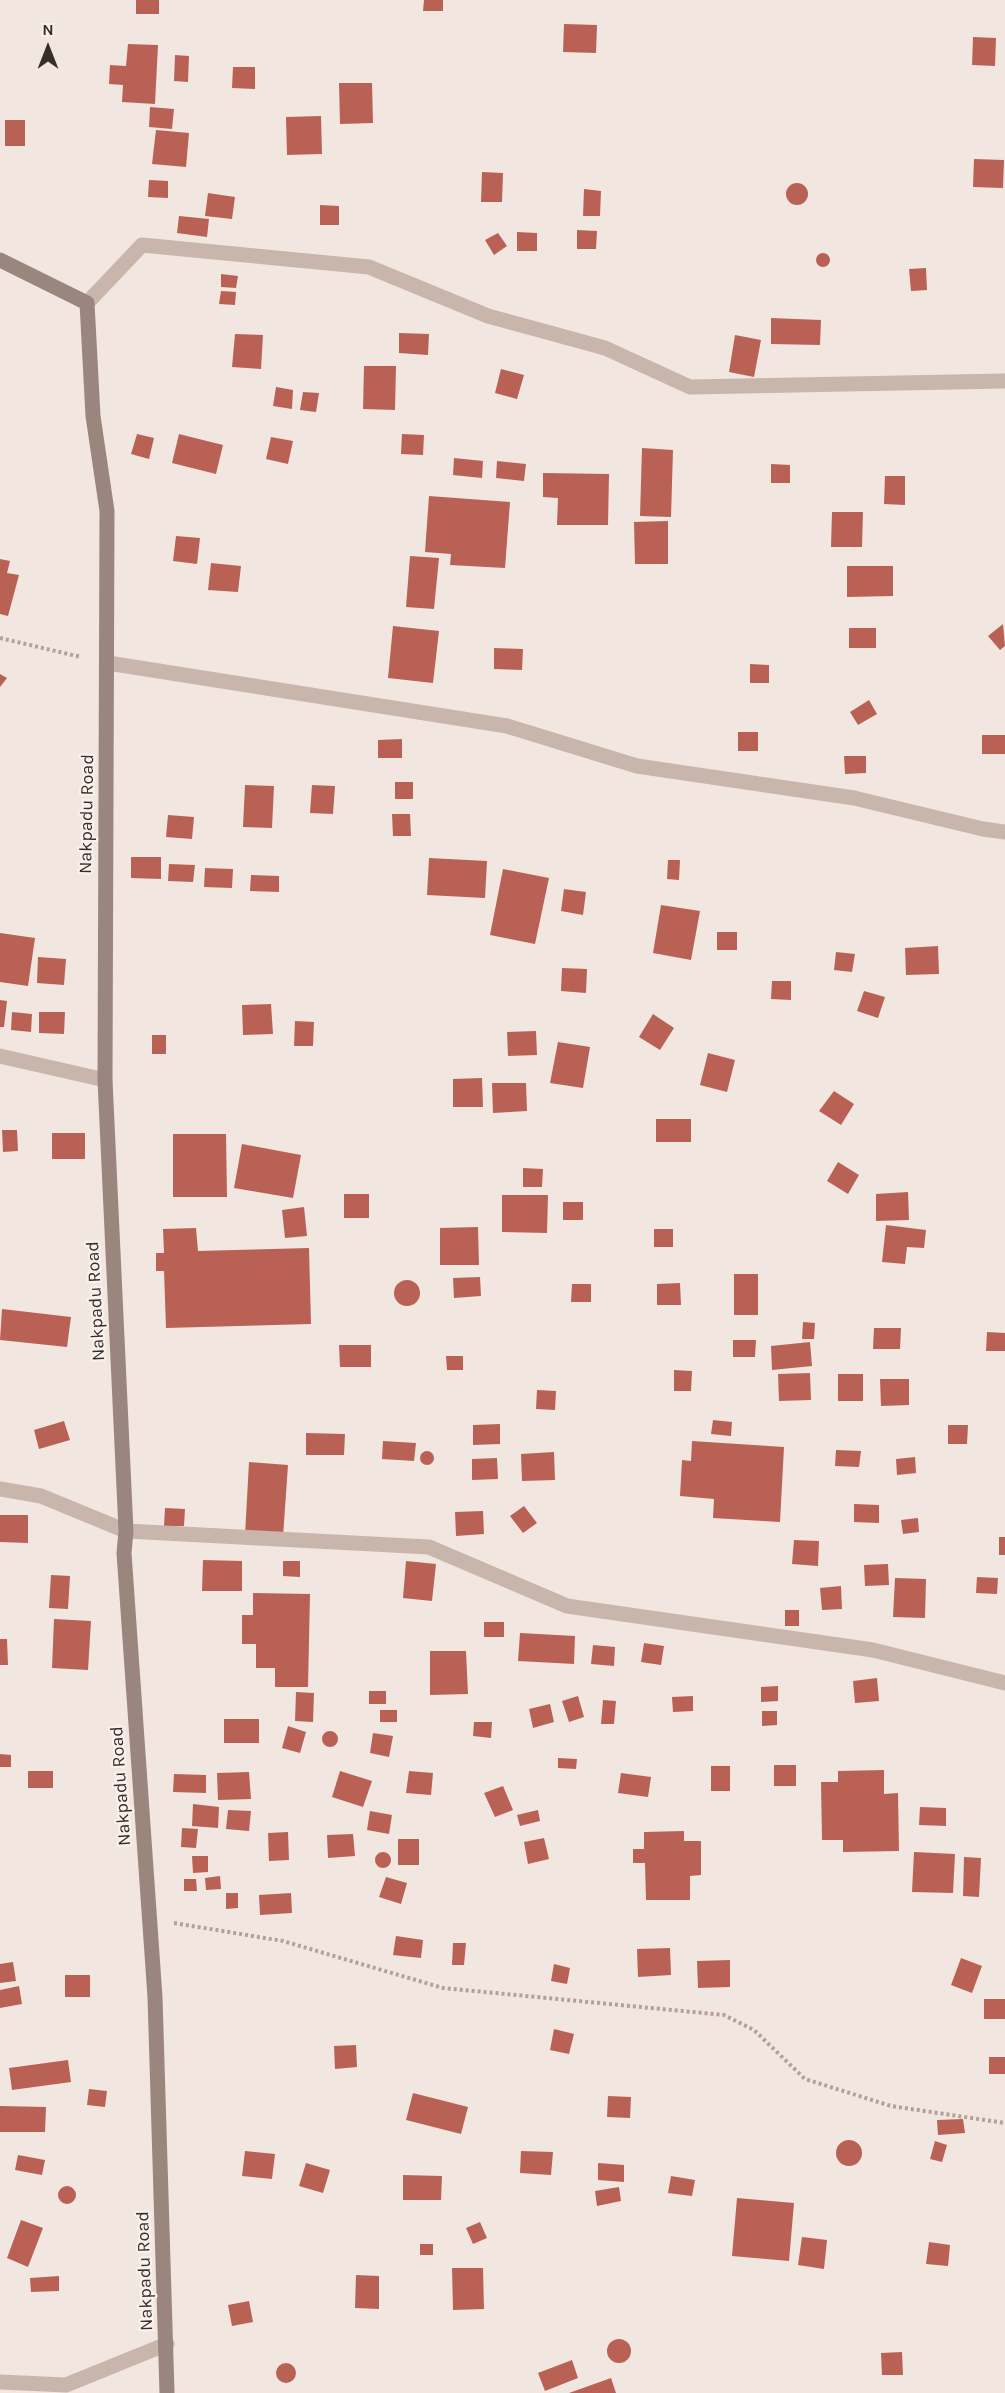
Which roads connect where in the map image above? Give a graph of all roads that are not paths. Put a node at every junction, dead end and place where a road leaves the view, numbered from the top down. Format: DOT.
graph roads {
  1 [pos="0,260"];
  2 [pos="87,303"];
  3 [pos="1005,381"];
  4 [pos="108,663"];
  5 [pos="1005,832"];
  6 [pos="0,1056"];
  7 [pos="105,1080"];
  8 [pos="0,1489"];
  9 [pos="126,1531"];
  10 [pos="1005,1683"];
  11 [pos="167,2344"];
  12 [pos="0,2382"];
  13 [pos="66,2385"];
  14 [pos="82,2393"];
  15 [pos="167,2393"];
  1 -- 2 [label="street"];
  2 -- 3 [label="street"];
  2 -- 4 [label="street, Nakpadu Road"];
  4 -- 5 [label="street"];
  4 -- 7 [label="street, Nakpadu Road"];
  6 -- 7 [label="street"];
  7 -- 9 [label="street, Nakpadu Road"];
  8 -- 9 [label="street"];
  9 -- 10 [label="street"];
  9 -- 11 [label="street, Nakpadu Road"];
  11 -- 13 [label="street"];
  11 -- 15 [label="street, Nakpadu Road"];
  12 -- 13 [label="street"];
  13 -- 14 [label="street"];
}
